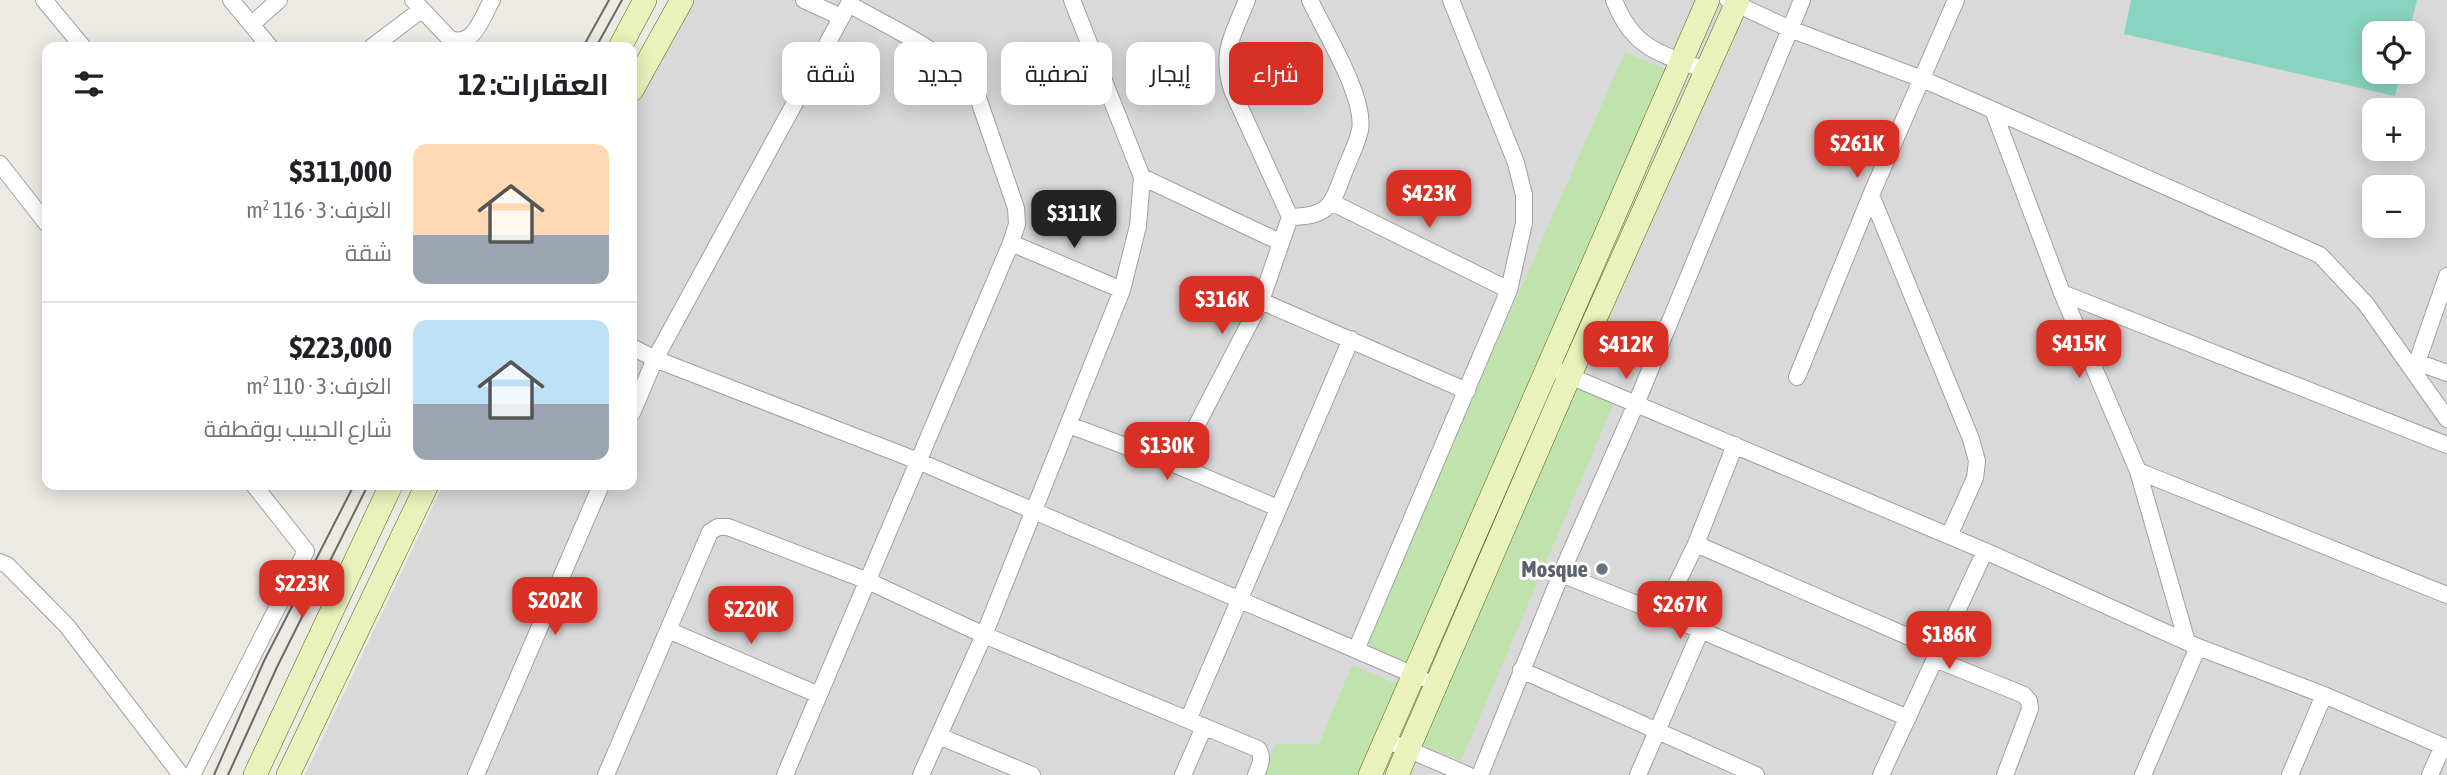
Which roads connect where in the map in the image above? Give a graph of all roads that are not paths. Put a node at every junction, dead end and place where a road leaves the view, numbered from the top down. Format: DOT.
graph roads {
  1 [pos="44,0"];
  2 [pos="231,0"];
  3 [pos="279,0"];
  4 [pos="492,0"];
  5 [pos="645,0"];
  6 [pos="681,0"];
  7 [pos="804,0"];
  8 [pos="1072,0"];
  9 [pos="1247,0"];
  10 [pos="1310,0"];
  11 [pos="1451,0"];
  12 [pos="1614,0"];
  13 [pos="1708,0"];
  14 [pos="1802,0"];
  15 [pos="1956,0"];
  16 [pos="1734,1"];
  17 [pos="417,5"];
  18 [pos="847,7"];
  19 [pos="252,24"];
  20 [pos="1790,29"];
  21 [pos="79,42"];
  22 [pos="266,42"];
  23 [pos="377,42"];
  24 [pos="623,42"];
  25 [pos="1683,62"];
  26 [pos="1705,70"];
  27 [pos="1922,79"];
  28 [pos="637,81"];
  29 [pos="1993,110"];
  30 [pos="0,164"];
  31 [pos="1142,177"];
  32 [pos="1871,195"];
  33 [pos="1333,203"];
  34 [pos="1290,217"];
  35 [pos="42,218"];
  36 [pos="1280,242"];
  37 [pos="1011,243"];
  38 [pos="2447,278"];
  39 [pos="1122,290"];
  40 [pos="1509,290"];
  41 [pos="2062,293"];
  42 [pos="1261,301"];
  43 [pos="1351,339"];
  44 [pos="637,350"];
  45 [pos="655,359"];
  46 [pos="2415,366"];
  47 [pos="1548,367"];
  48 [pos="2447,373"];
  49 [pos="1570,375"];
  50 [pos="1797,377"];
  51 [pos="1467,391"];
  52 [pos="637,401"];
  53 [pos="1636,404"];
  54 [pos="2447,419"];
  55 [pos="1069,425"];
  56 [pos="1735,445"];
  57 [pos="2447,445"];
  58 [pos="918,461"];
  59 [pos="1176,465"];
  60 [pos="2138,471"];
  61 [pos="258,490"];
  62 [pos="389,490"];
  63 [pos="425,490"];
  64 [pos="599,490"];
  65 [pos="1278,508"];
  66 [pos="1032,511"];
  67 [pos="1949,536"];
  68 [pos="1696,544"];
  69 [pos="1984,551"];
  70 [pos="0,562"];
  71 [pos="1561,574"];
  72 [pos="868,580"];
  73 [pos="2447,595"];
  74 [pos="1239,600"];
  75 [pos="1662,614"];
  76 [pos="668,630"];
  77 [pos="1701,630"];
  78 [pos="984,635"];
  79 [pos="2192,644"];
  80 [pos="1356,650"];
  81 [pos="1937,655"];
  82 [pos="1521,670"];
  83 [pos="1414,675"];
  84 [pos="1436,685"];
  85 [pos="819,695"];
  86 [pos="2324,695"];
  87 [pos="1908,718"];
  88 [pos="1188,720"];
  89 [pos="1204,727"];
  90 [pos="1658,732"];
  91 [pos="939,736"];
  92 [pos="1385,740"];
  93 [pos="2445,747"];
  94 [pos="1409,748"];
  95 [pos="181,775"];
  96 [pos="192,775"];
  97 [pos="254,775"];
  98 [pos="288,775"];
  99 [pos="476,775"];
  100 [pos="606,775"];
  101 [pos="785,775"];
  102 [pos="921,775"];
  103 [pos="1032,775"];
  104 [pos="1183,775"];
  105 [pos="1256,775"];
  106 [pos="1370,775"];
  107 [pos="1397,775"];
  108 [pos="1468,775"];
  109 [pos="1480,775"];
  110 [pos="1638,775"];
  111 [pos="1756,775"];
  112 [pos="1881,775"];
  113 [pos="2005,775"];
  114 [pos="2143,775"];
  115 [pos="2290,775"];
  116 [pos="2430,775"];
  1 -- 21 [label="street"];
  2 -- 19 [label="street"];
  3 -- 19 [label="street"];
  4 -- 17 [label="street"];
  5 -- 24 [label="street"];
  6 -- 28 [label="street"];
  7 -- 18 [label="street"];
  8 -- 31 [label="street"];
  9 -- 34 [label="street"];
  10 -- 33 [label="street"];
  11 -- 40 [label="street"];
  12 -- 25 [label="street"];
  13 -- 25 [label="street"];
  14 -- 20 [label="street"];
  15 -- 27 [label="street"];
  16 -- 20 [label="street"];
  16 -- 26 [label="street"];
  17 -- 23 [label="street"];
  18 -- 37 [label="street"];
  18 -- 45 [label="street"];
  19 -- 22 [label="street"];
  20 -- 27 [label="street"];
  20 -- 53 [label="street"];
  25 -- 26 [label="street"];
  25 -- 47 [label="street"];
  26 -- 49 [label="street"];
  27 -- 29 [label="street"];
  27 -- 32 [label="street"];
  29 -- 41 [label="street"];
  29 -- 46 [label="street"];
  30 -- 35 [label="street"];
  31 -- 36 [label="street"];
  31 -- 39 [label="street"];
  32 -- 50 [label="street"];
  32 -- 67 [label="street"];
  33 -- 34 [label="street"];
  33 -- 40 [label="street"];
  34 -- 36 [label="street"];
  36 -- 42 [label="street"];
  37 -- 39 [label="street"];
  37 -- 58 [label="street"];
  38 -- 46 [label="street"];
  39 -- 55 [label="street"];
  40 -- 51 [label="street"];
  41 -- 57 [label="street"];
  41 -- 60 [label="street"];
  42 -- 43 [label="street"];
  42 -- 59 [label="street"];
  43 -- 51 [label="street"];
  43 -- 65 [label="street"];
  44 -- 45 [label="street"];
  45 -- 52 [label="street"];
  45 -- 58 [label="street"];
  46 -- 48 [label="street"];
  46 -- 54 [label="street"];
  47 -- 49 [label="street"];
  47 -- 83 [label="street"];
  49 -- 53 [label="street"];
  49 -- 84 [label="street"];
  51 -- 80 [label="street"];
  53 -- 56 [label="street"];
  53 -- 71 [label="street"];
  55 -- 59 [label="street"];
  55 -- 66 [label="street"];
  56 -- 67 [label="street"];
  56 -- 68 [label="street"];
  58 -- 66 [label="street"];
  58 -- 72 [label="street"];
  59 -- 65 [label="street"];
  60 -- 73 [label="street"];
  60 -- 79 [label="street"];
  61 -- 96 [label="street"];
  62 -- 97 [label="street"];
  63 -- 98 [label="street"];
  64 -- 99 [label="street"];
  65 -- 74 [label="street"];
  66 -- 74 [label="street"];
  66 -- 78 [label="street"];
  67 -- 69 [label="street"];
  68 -- 75 [label="street"];
  68 -- 81 [label="street"];
  69 -- 79 [label="street"];
  69 -- 81 [label="street"];
  70 -- 95 [label="street"];
  71 -- 75 [label="street"];
  71 -- 82 [label="street"];
  72 -- 76 [label="street"];
  72 -- 78 [label="street"];
  72 -- 85 [label="street"];
  74 -- 80 [label="street"];
  74 -- 88 [label="street"];
  75 -- 77 [label="street"];
  76 -- 85 [label="street"];
  76 -- 100 [label="street"];
  77 -- 87 [label="street"];
  77 -- 90 [label="street"];
  78 -- 88 [label="street"];
  78 -- 91 [label="street"];
  79 -- 86 [label="street"];
  79 -- 114 [label="street"];
  80 -- 83 [label="street"];
  81 -- 87 [label="street"];
  81 -- 113 [label="street"];
  82 -- 90 [label="street"];
  82 -- 109 [label="street"];
  83 -- 84 [label="street"];
  83 -- 92 [label="street"];
  84 -- 94 [label="street"];
  85 -- 101 [label="street"];
  86 -- 93 [label="street"];
  86 -- 115 [label="street"];
  87 -- 112 [label="street"];
  88 -- 89 [label="street"];
  89 -- 104 [label="street"];
  89 -- 105 [label="street"];
  90 -- 110 [label="street"];
  90 -- 111 [label="street"];
  91 -- 102 [label="street"];
  91 -- 103 [label="street"];
  92 -- 94 [label="street"];
  92 -- 106 [label="street"];
  93 -- 116 [label="street"];
  94 -- 107 [label="street"];
  94 -- 108 [label="street"];
}
